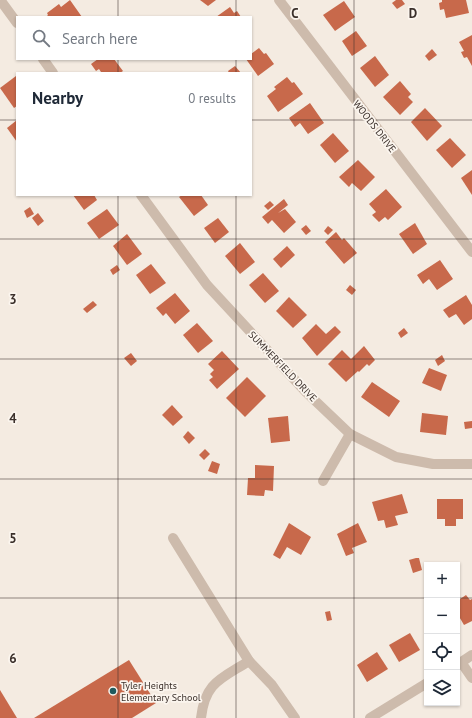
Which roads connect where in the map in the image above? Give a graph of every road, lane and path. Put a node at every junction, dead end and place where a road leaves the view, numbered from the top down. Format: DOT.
graph roads {
  1 [pos="279,0"];
  2 [pos="1,1"];
  3 [pos="16,22"];
  4 [pos="44,60"];
  5 [pos="52,72"];
  6 [pos="142,196"];
  7 [pos="472,252"];
  8 [pos="350,434"];
  9 [pos="472,464"];
  10 [pos="323,481"];
  11 [pos="173,538"];
  12 [pos="472,655"];
  13 [pos="248,661"];
  14 [pos="460,663"];
  15 [pos="460,665"];
  16 [pos="472,678"];
  17 [pos="424,685"];
  18 [pos="290,716"];
  19 [pos="201,718"];
  20 [pos="370,718"];
  1 -- 7 [label="street, WOODS DRIVE"];
  2 -- 3 [label="street"];
  4 -- 5 [label="street"];
  6 -- 8 [label="street, SUMMERFIELD DRIVE"];
  8 -- 9 [label="street, SUMMERFIELD DRIVE"];
  8 -- 10 [label="street"];
  11 -- 13 [label="street"];
  12 -- 14 [label="street"];
  13 -- 18 [label="street"];
  13 -- 19 [label="street"];
  15 -- 16 [label="street"];
  17 -- 20 [label="street"];
}
